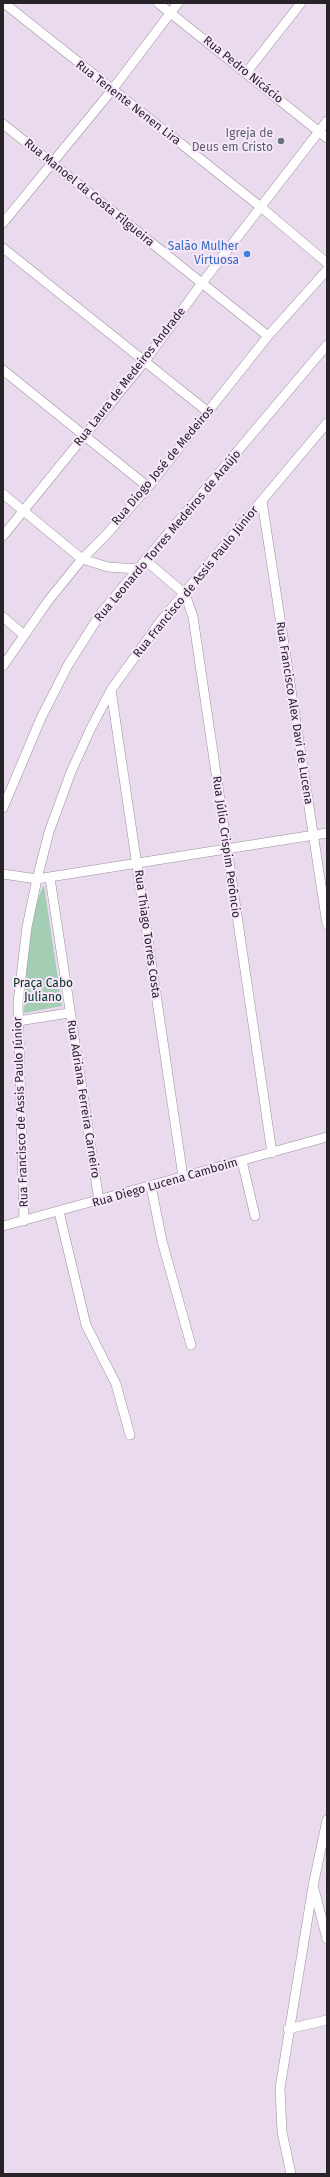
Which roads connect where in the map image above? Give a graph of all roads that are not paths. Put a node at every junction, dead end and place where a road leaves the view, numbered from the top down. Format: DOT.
graph roads {
  1 [pos="4,3"];
  2 [pos="158,3"];
  3 [pos="178,3"];
  4 [pos="301,3"];
  5 [pos="171,13"];
  6 [pos="246,74"];
  7 [pos="112,90"];
  8 [pos="327,121"];
  9 [pos="3,124"];
  10 [pos="319,131"];
  11 [pos="327,138"];
  12 [pos="51,163"];
  13 [pos="262,208"];
  14 [pos="3,224"];
  15 [pos="3,248"];
  16 [pos="327,263"];
  17 [pos="327,270"];
  18 [pos="202,283"];
  19 [pos="268,336"];
  20 [pos="327,345"];
  21 [pos="145,361"];
  22 [pos="3,370"];
  23 [pos="208,412"];
  24 [pos="327,424"];
  25 [pos="84,435"];
  26 [pos="148,487"];
  27 [pos="3,494"];
  28 [pos="262,501"];
  29 [pos="24,510"];
  30 [pos="3,536"];
  31 [pos="82,559"];
  32 [pos="145,560"];
  33 [pos="138,569"];
  34 [pos="185,594"];
  35 [pos="3,617"];
  36 [pos="24,635"];
  37 [pos="3,666"];
  38 [pos="111,690"];
  39 [pos="3,808"];
  40 [pos="327,833"];
  41 [pos="313,836"];
  42 [pos="226,848"];
  43 [pos="136,862"];
  44 [pos="3,874"];
  45 [pos="50,878"];
  46 [pos="37,879"];
  47 [pos="327,924"];
  48 [pos="69,1013"];
  49 [pos="18,1021"];
  50 [pos="327,1137"];
  51 [pos="272,1153"];
  52 [pos="242,1162"];
  53 [pos="183,1177"];
  54 [pos="151,1186"];
  55 [pos="99,1201"];
  56 [pos="59,1212"];
  57 [pos="255,1216"];
  58 [pos="24,1221"];
  59 [pos="3,1226"];
  60 [pos="191,1345"];
  61 [pos="130,1435"];
  62 [pos="327,1820"];
  63 [pos="313,1886"];
  64 [pos="327,1939"];
  65 [pos="327,2020"];
  66 [pos="288,2029"];
  67 [pos="291,2174"];
  1 -- 7 [label="street, Rua Tenente Nenen Lira"];
  2 -- 5 [label="street, Rua Pedro Nicácio"];
  3 -- 5 [label="street"];
  4 -- 6 [label="street"];
  5 -- 6 [label="street, Rua Pedro Nicácio"];
  5 -- 7 [label="street"];
  6 -- 10 [label="street, Rua Pedro Nicácio"];
  7 -- 12 [label="street"];
  7 -- 13 [label="street, Rua Tenente Nenen Lira"];
  8 -- 10 [label="street, Rua Laura de Medeiros Andrade"];
  9 -- 12 [label="street, Rua Manoel da Costa Filgueira"];
  10 -- 11 [label="street, Rua Pedro Nicácio"];
  10 -- 13 [label="street, Rua Laura de Medeiros Andrade"];
  12 -- 14 [label="street"];
  12 -- 18 [label="street, Rua Manoel da Costa Filgueira"];
  13 -- 16 [label="street, Rua Tenente Nenen Lira"];
  13 -- 18 [label="street, Rua Laura de Medeiros Andrade"];
  15 -- 21 [label="street"];
  17 -- 19 [label="street, Rua Diogo José de Medeiros"];
  18 -- 19 [label="street, Rua Manoel da Costa Filgueira"];
  18 -- 21 [label="street, Rua Laura de Medeiros Andrade"];
  19 -- 23 [label="street, Rua Diogo José de Medeiros"];
  20 -- 32 [label="street, Rua Leonardo Torres Medeiros de Araújo"];
  21 -- 23 [label="street"];
  21 -- 25 [label="street, Rua Laura de Medeiros Andrade"];
  22 -- 25 [label="street"];
  23 -- 26 [label="street, Rua Diogo José de Medeiros"];
  24 -- 28 [label="street, Rua Francisco de Assis Paulo Júnior"];
  25 -- 26 [label="street"];
  25 -- 29 [label="street, Rua Laura de Medeiros Andrade"];
  26 -- 31 [label="street, Rua Diogo José de Medeiros"];
  27 -- 29 [label="street"];
  28 -- 34 [label="street, Rua Francisco de Assis Paulo Júnior"];
  28 -- 41 [label="street, Rua Francisco Alex Davi de Lucena"];
  29 -- 30 [label="street, Rua Laura de Medeiros Andrade"];
  29 -- 31 [label="street"];
  31 -- 33 [label="street"];
  31 -- 36 [label="street, Rua Diogo José de Medeiros"];
  32 -- 33 [label="street, Rua Leonardo Torres Medeiros de Araújo"];
  32 -- 34 [label="street"];
  33 -- 39 [label="street, Rua Leonardo Torres Medeiros de Araújo"];
  34 -- 38 [label="street, Rua Francisco de Assis Paulo Júnior"];
  34 -- 42 [label="street, Rua Júlio Crispim Perôncio"];
  35 -- 36 [label="street"];
  36 -- 37 [label="street, Rua Diogo José de Medeiros"];
  38 -- 43 [label="street, Rua Thiago Torres Costa"];
  38 -- 46 [label="street, Rua Francisco de Assis Paulo Júnior"];
  40 -- 41 [label="street"];
  41 -- 42 [label="street"];
  41 -- 47 [label="street, Rua Francisco Alex Davi de Lucena"];
  42 -- 43 [label="street"];
  42 -- 51 [label="street, Rua Júlio Crispim Perôncio"];
  43 -- 45 [label="street"];
  43 -- 53 [label="street, Rua Thiago Torres Costa"];
  44 -- 46 [label="street"];
  45 -- 46 [label="street"];
  45 -- 48 [label="street, Rua Adriana Ferreira Carneiro"];
  46 -- 49 [label="street, Rua Francisco de Assis Paulo Júnior"];
  48 -- 49 [label="street"];
  48 -- 55 [label="street, Rua Adriana Ferreira Carneiro"];
  49 -- 58 [label="street, Rua Francisco de Assis Paulo Júnior"];
  50 -- 51 [label="street, Rua Diego Lucena Camboim"];
  51 -- 52 [label="street, Rua Diego Lucena Camboim"];
  52 -- 53 [label="street, Rua Diego Lucena Camboim"];
  52 -- 57 [label="street"];
  53 -- 54 [label="street, Rua Diego Lucena Camboim"];
  54 -- 55 [label="street, Rua Diego Lucena Camboim"];
  54 -- 60 [label="street"];
  55 -- 56 [label="street, Rua Diego Lucena Camboim"];
  56 -- 58 [label="street, Rua Diego Lucena Camboim"];
  56 -- 61 [label="street"];
  58 -- 59 [label="street, Rua Diego Lucena Camboim"];
  62 -- 63 [label="street"];
  63 -- 64 [label="street"];
  63 -- 66 [label="street"];
  65 -- 66 [label="street"];
  66 -- 67 [label="street"];
}
